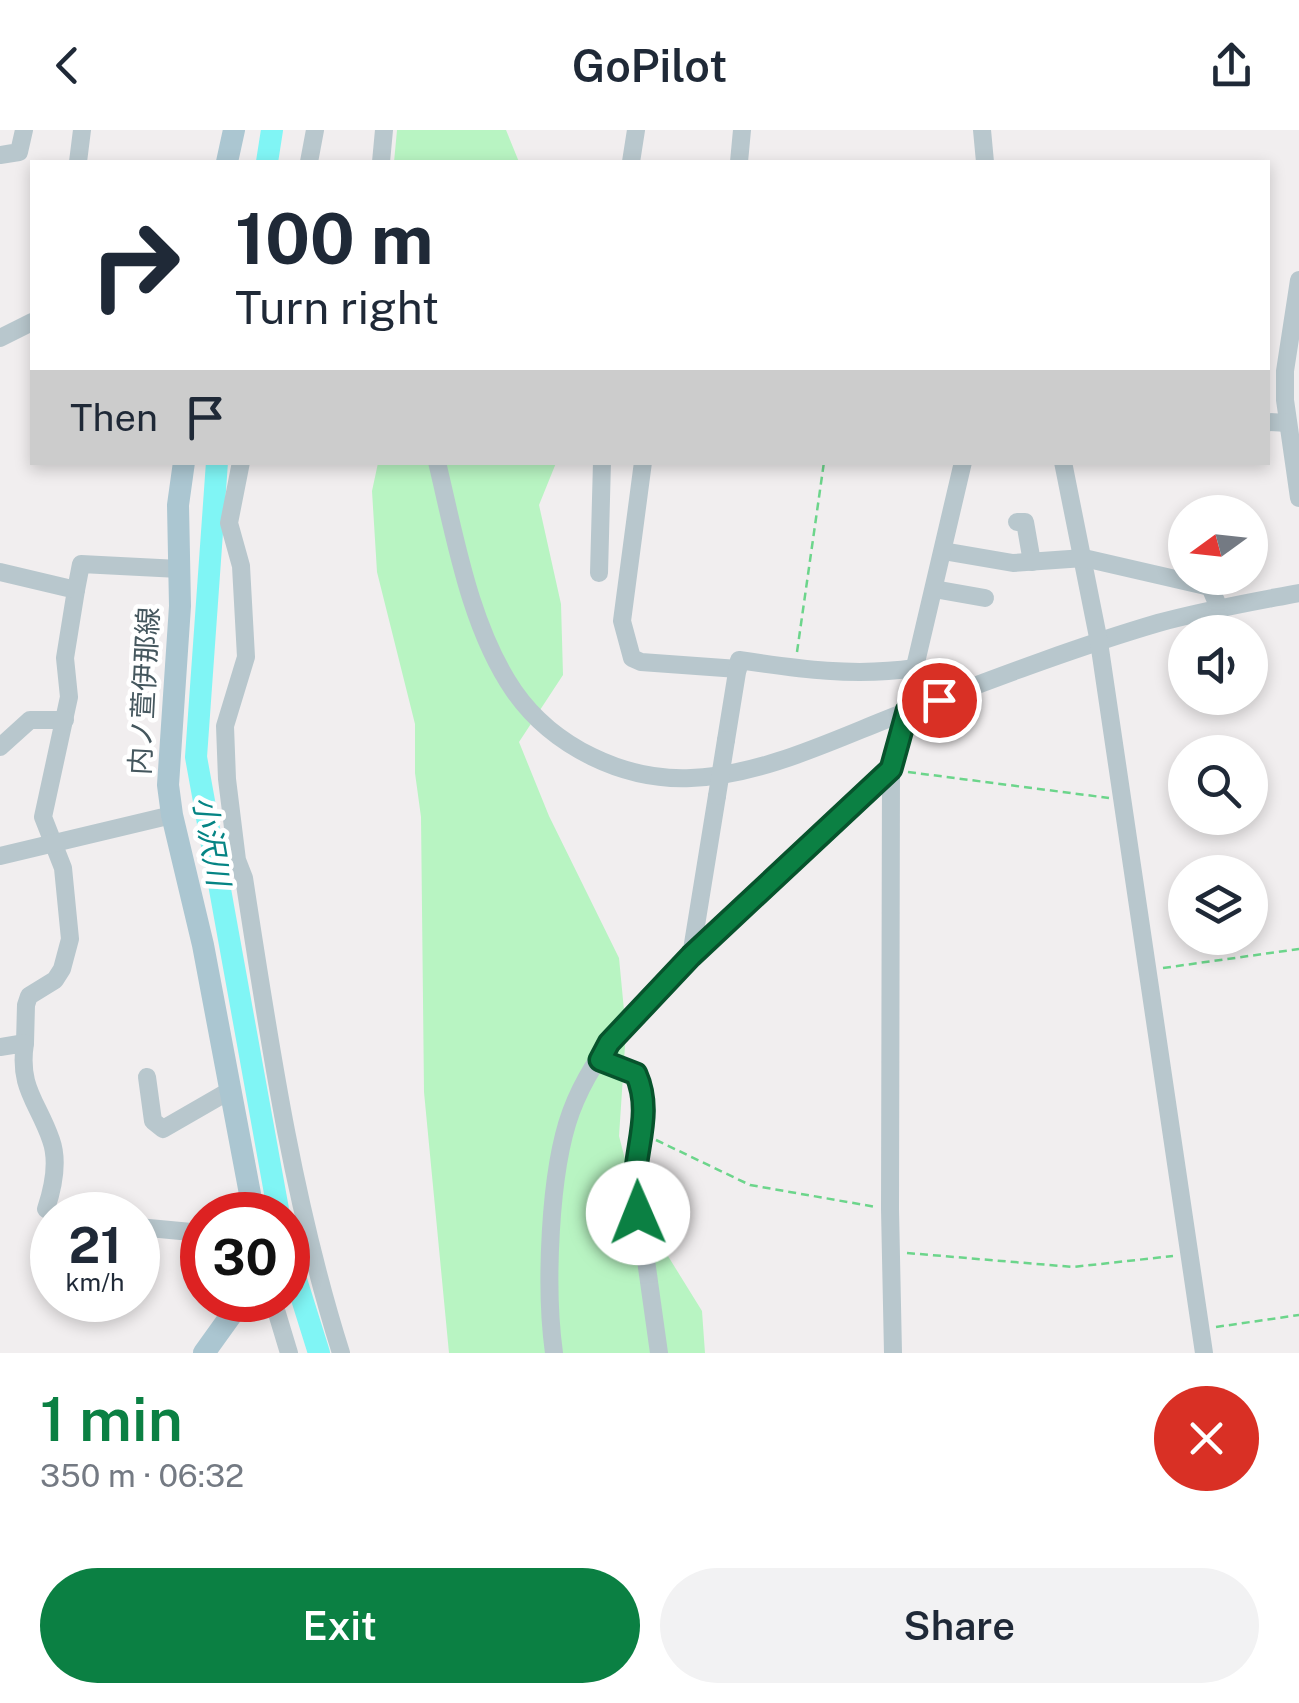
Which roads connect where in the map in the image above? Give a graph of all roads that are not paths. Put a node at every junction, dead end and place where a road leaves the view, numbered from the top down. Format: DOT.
graph roads {
  1 [pos="24,130"];
  2 [pos="234,130"];
  3 [pos="315,130"];
  4 [pos="384,130"];
  5 [pos="636,130"];
  6 [pos="742,130"];
  7 [pos="982,130"];
  8 [pos="76,132"];
  9 [pos="0,155"];
  10 [pos="78,160"];
  11 [pos="227,160"];
  12 [pos="309,160"];
  13 [pos="381,160"];
  14 [pos="632,160"];
  15 [pos="739,160"];
  16 [pos="985,160"];
  17 [pos="1299,280"];
  18 [pos="30,323"];
  19 [pos="0,338"];
  20 [pos="1270,422"];
  21 [pos="1288,423"];
  22 [pos="184,465"];
  23 [pos="239,465"];
  24 [pos="438,465"];
  25 [pos="602,465"];
  26 [pos="643,465"];
  27 [pos="962,465"];
  28 [pos="1064,465"];
  29 [pos="1299,498"];
  30 [pos="1017,522"];
  31 [pos="943,551"];
  32 [pos="1084,558"];
  33 [pos="1032,562"];
  34 [pos="179,569"];
  35 [pos="0,572"];
  36 [pos="599,573"];
  37 [pos="934,589"];
  38 [pos="76,590"];
  39 [pos="1299,593"];
  40 [pos="986,598"];
  41 [pos="1219,608"];
  42 [pos="1099,642"];
  43 [pos="916,668"];
  44 [pos="738,670"];
  45 [pos="907,711"];
  46 [pos="65,720"];
  47 [pos="0,747"];
  48 [pos="891,769"];
  49 [pos="172,815"];
  50 [pos="54,844"];
  51 [pos="0,856"];
  52 [pos="691,956"];
  53 [pos="25,1043"];
  54 [pos="0,1046"];
  55 [pos="600,1060"];
  56 [pos="147,1077"];
  57 [pos="229,1091"];
  58 [pos="52,1192"];
  59 [pos="245,1192"];
  60 [pos="226,1322"];
  61 [pos="280,1322"];
  62 [pos="204,1353"];
  63 [pos="290,1353"];
  64 [pos="341,1353"];
  65 [pos="554,1353"];
  66 [pos="659,1353"];
  67 [pos="893,1353"];
  68 [pos="1204,1353"];
  1 -- 9 [label="street"];
  2 -- 11 [label="main road"];
  3 -- 12 [label="street"];
  4 -- 13 [label="street"];
  5 -- 14 [label="street"];
  6 -- 15 [label="street"];
  7 -- 16 [label="street"];
  8 -- 10 [label="street"];
  17 -- 21 [label="street"];
  18 -- 19 [label="street"];
  20 -- 21 [label="street"];
  21 -- 29 [label="street"];
  22 -- 34 [label="main road, 内ノ萱伊那線"];
  23 -- 64 [label="street"];
  24 -- 45 [label="street"];
  25 -- 36 [label="street"];
  26 -- 44 [label="street"];
  27 -- 31 [label="street"];
  28 -- 32 [label="street"];
  30 -- 33 [label="street"];
  31 -- 33 [label="street"];
  31 -- 37 [label="street"];
  32 -- 33 [label="street"];
  32 -- 41 [label="street"];
  32 -- 42 [label="street"];
  34 -- 38 [label="street"];
  34 -- 49 [label="main road, 内ノ萱伊那線"];
  35 -- 38 [label="street"];
  37 -- 40 [label="street"];
  37 -- 43 [label="street"];
  38 -- 46 [label="street"];
  39 -- 41 [label="street"];
  41 -- 42 [label="street"];
  42 -- 45 [label="street"];
  42 -- 68 [label="street"];
  43 -- 44 [label="street"];
  43 -- 45 [label="street"];
  44 -- 52 [label="street, bridge"];
  45 -- 48 [label="street"];
  46 -- 47 [label="street"];
  46 -- 50 [label="street"];
  48 -- 52 [label="street"];
  48 -- 67 [label="street"];
  49 -- 50 [label="street"];
  49 -- 57 [label="main road, 内ノ萱伊那線"];
  50 -- 51 [label="street"];
  50 -- 53 [label="street"];
  52 -- 55 [label="street"];
  53 -- 54 [label="street"];
  53 -- 58 [label="street"];
  55 -- 65 [label="street"];
  55 -- 66 [label="street"];
  56 -- 57 [label="street"];
  57 -- 59 [label="main road, 内ノ萱伊那線"];
  60 -- 62 [label="main road"];
  61 -- 63 [label="street"];
}
